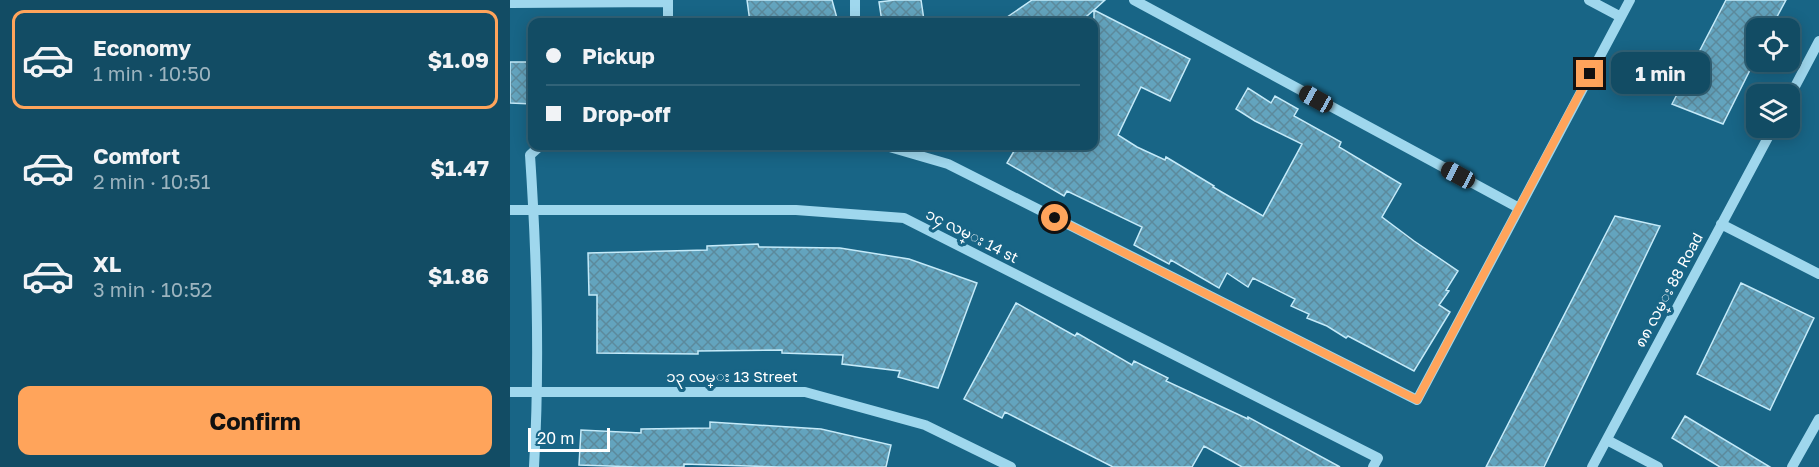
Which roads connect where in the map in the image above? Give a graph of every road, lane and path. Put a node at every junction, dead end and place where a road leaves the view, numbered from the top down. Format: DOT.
graph roads {
  1 [pos="855,0"];
  2 [pos="1134,0"];
  3 [pos="1589,0"];
  4 [pos="1630,0"];
  5 [pos="668,1"];
  6 [pos="510,3"];
  7 [pos="1621,16"];
  8 [pos="668,18"];
  9 [pos="855,18"];
  10 [pos="1819,41"];
  11 [pos="1796,84"];
  12 [pos="1768,138"];
  13 [pos="536,150"];
  14 [pos="900,150"];
  15 [pos="1519,208"];
  16 [pos="510,210"];
  17 [pos="534,210"];
  18 [pos="1721,224"];
  19 [pos="1819,274"];
  20 [pos="510,392"];
  21 [pos="538,392"];
  22 [pos="1819,419"];
  23 [pos="1607,440"];
  24 [pos="1376,462"];
  25 [pos="534,467"];
  26 [pos="1011,467"];
  27 [pos="1592,467"];
  28 [pos="1658,467"];
  29 [pos="1792,467"];
  1 -- 9 [label="street"];
  2 -- 15 [label="street"];
  3 -- 7 [label="street"];
  4 -- 7 [label="street"];
  5 -- 6 [label="street"];
  5 -- 8 [label="street"];
  7 -- 15 [label="street"];
  10 -- 11 [label="street"];
  12 -- 18 [label="street, ၈၈ လမ္း 88 Road"];
  13 -- 17 [label="street"];
  14 -- 15 [label="street"];
  16 -- 17 [label="street, ၁၄ လမ္း 14 st"];
  17 -- 21 [label="street"];
  17 -- 24 [label="street, ၁၄ လမ္း 14 st"];
  18 -- 19 [label="street"];
  18 -- 23 [label="street, ၈၈ လမ္း 88 Road"];
  20 -- 21 [label="street, ၁၃ လမ္း 13 Street"];
  21 -- 25 [label="street"];
  21 -- 26 [label="street, ၁၃ လမ္း 13 Street"];
  22 -- 29 [label="street"];
  23 -- 27 [label="street, ၈၈ လမ္း 88 Road"];
  23 -- 28 [label="street"];
}
